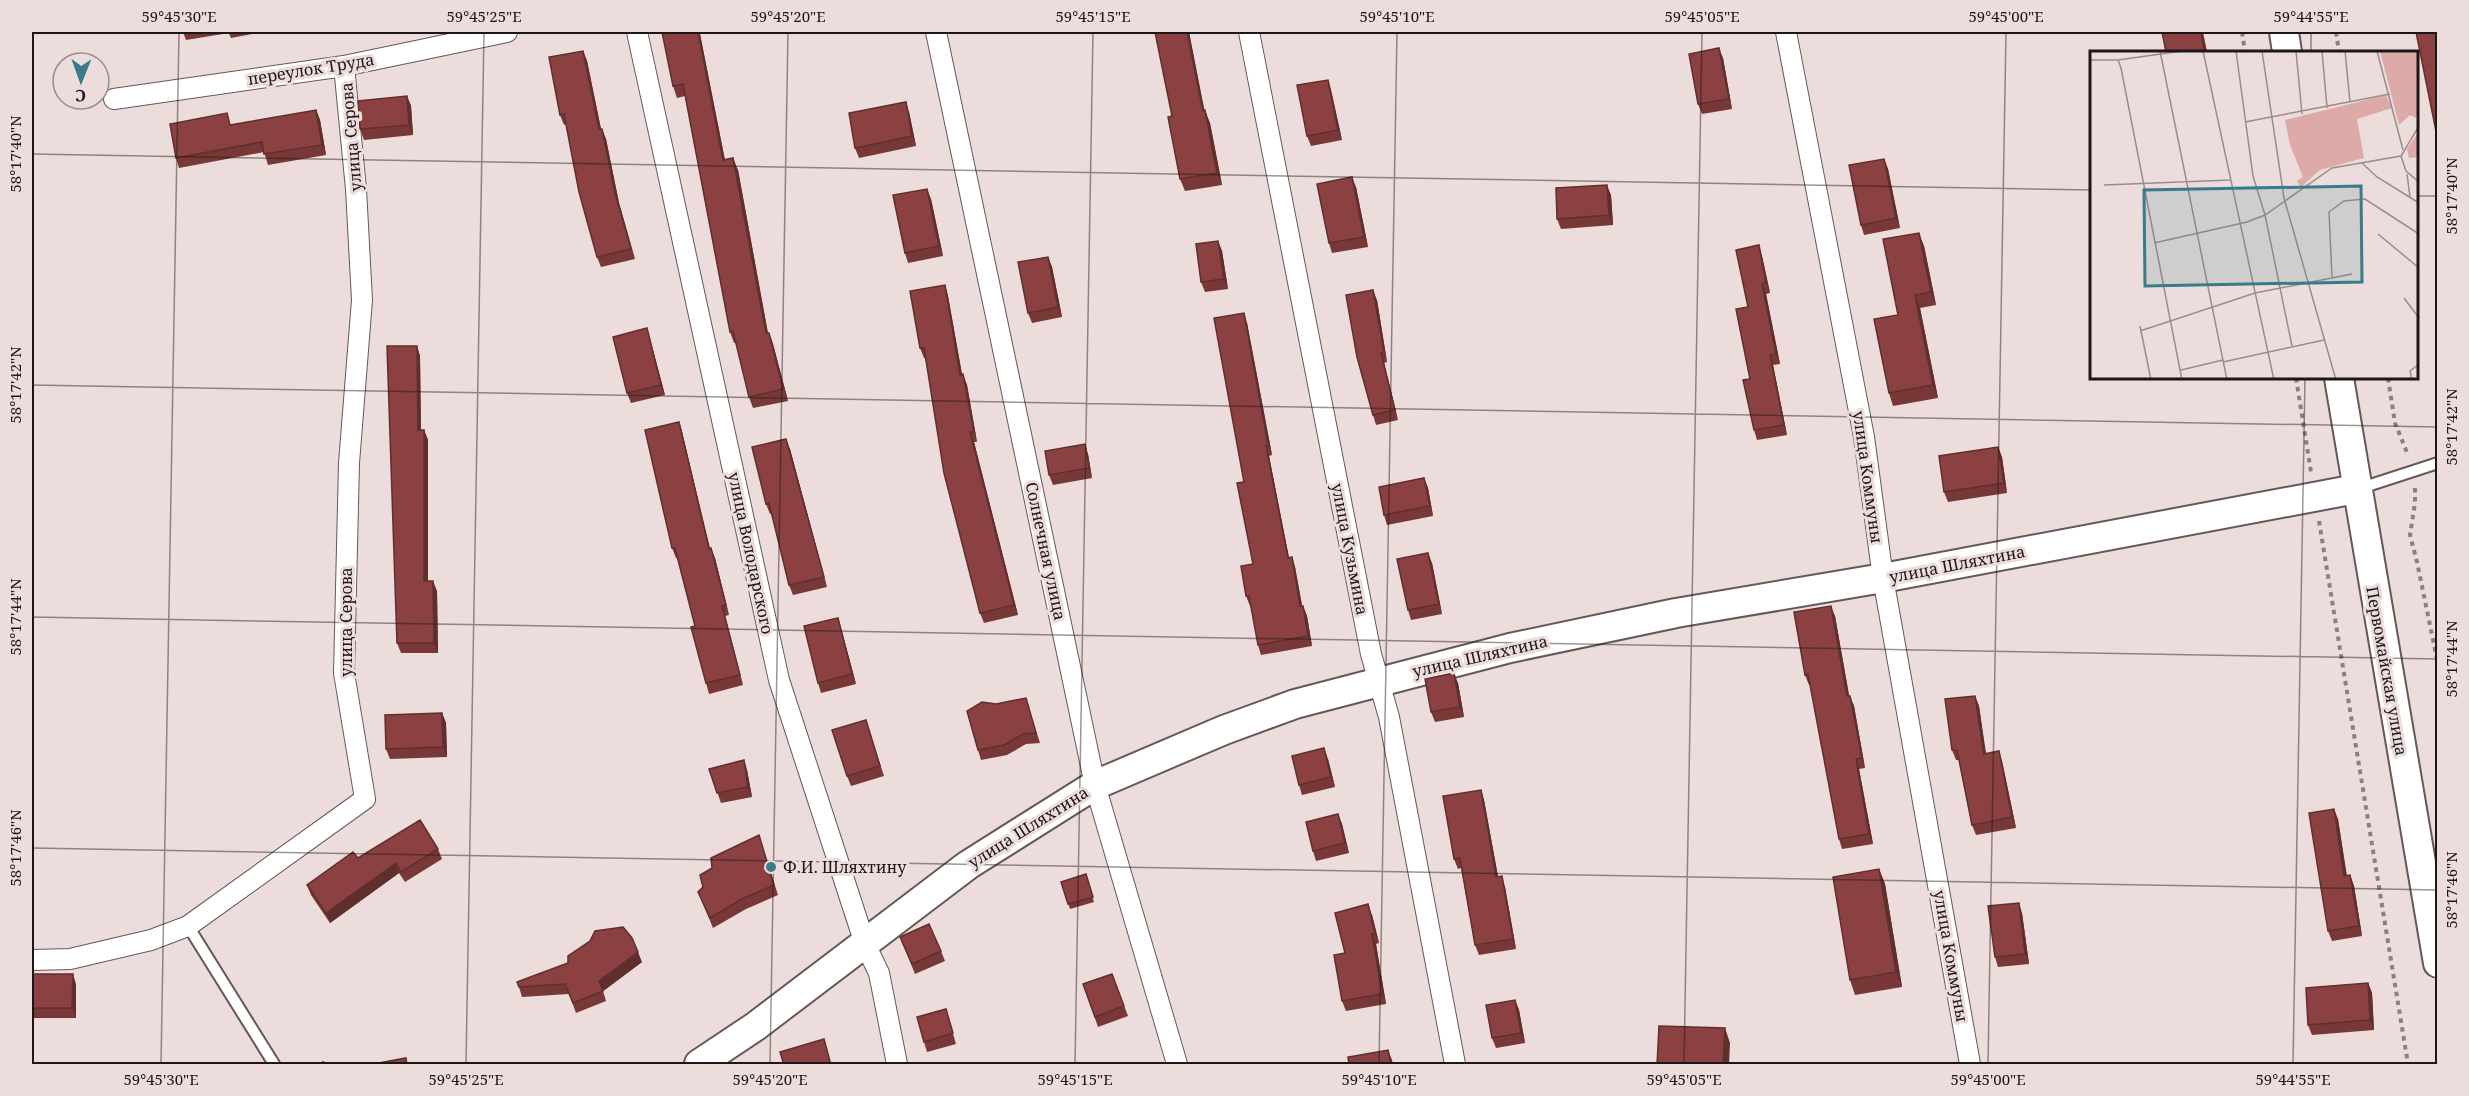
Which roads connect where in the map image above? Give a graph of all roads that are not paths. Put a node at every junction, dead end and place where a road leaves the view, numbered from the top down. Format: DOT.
graph roads {
  1 [pos="507,32"];
  2 [pos="637,32"];
  3 [pos="936,32"];
  4 [pos="1249,32"];
  5 [pos="1786,32"];
  6 [pos="2284,32"];
  7 [pos="2288,51"];
  8 [pos="344,66"];
  9 [pos="114,99"];
  10 [pos="2339,380"];
  11 [pos="2438,463"];
  12 [pos="2356,489"];
  13 [pos="1883,578"];
  14 [pos="1378,681"];
  15 [pos="1095,785"];
  16 [pos="188,926"];
  17 [pos="865,944"];
  18 [pos="32,960"];
  19 [pos="2438,963"];
  20 [pos="274,1065"];
  21 [pos="699,1065"];
  22 [pos="897,1065"];
  23 [pos="1177,1065"];
  24 [pos="1455,1065"];
  25 [pos="1970,1065"];
  1 -- 8 [label="street, переулок Труда"];
  2 -- 17 [label="street, улица Володарского"];
  3 -- 15 [label="street, Солнечная улица"];
  4 -- 14 [label="street, улица Кузьмина"];
  5 -- 13 [label="street, улица Коммуны"];
  6 -- 7 [label="main road"];
  8 -- 9 [label="street, переулок Труда"];
  8 -- 16 [label="street, улица Серова"];
  10 -- 12 [label="main road, Первомайская улица"];
  11 -- 12 [label="lane"];
  12 -- 13 [label="main road, улица Шляхтина"];
  12 -- 19 [label="main road, Первомайская улица"];
  13 -- 14 [label="main road, улица Шляхтина"];
  13 -- 25 [label="street, улица Коммуны"];
  14 -- 15 [label="main road, улица Шляхтина"];
  14 -- 24 [label="street, улица Кузьмина"];
  15 -- 17 [label="main road, улица Шляхтина"];
  15 -- 23 [label="street, Солнечная улица"];
  16 -- 18 [label="street, улица Серова"];
  16 -- 20 [label="lane"];
  17 -- 21 [label="main road, улица Шляхтина"];
  17 -- 22 [label="street, улица Володарского"];
}
